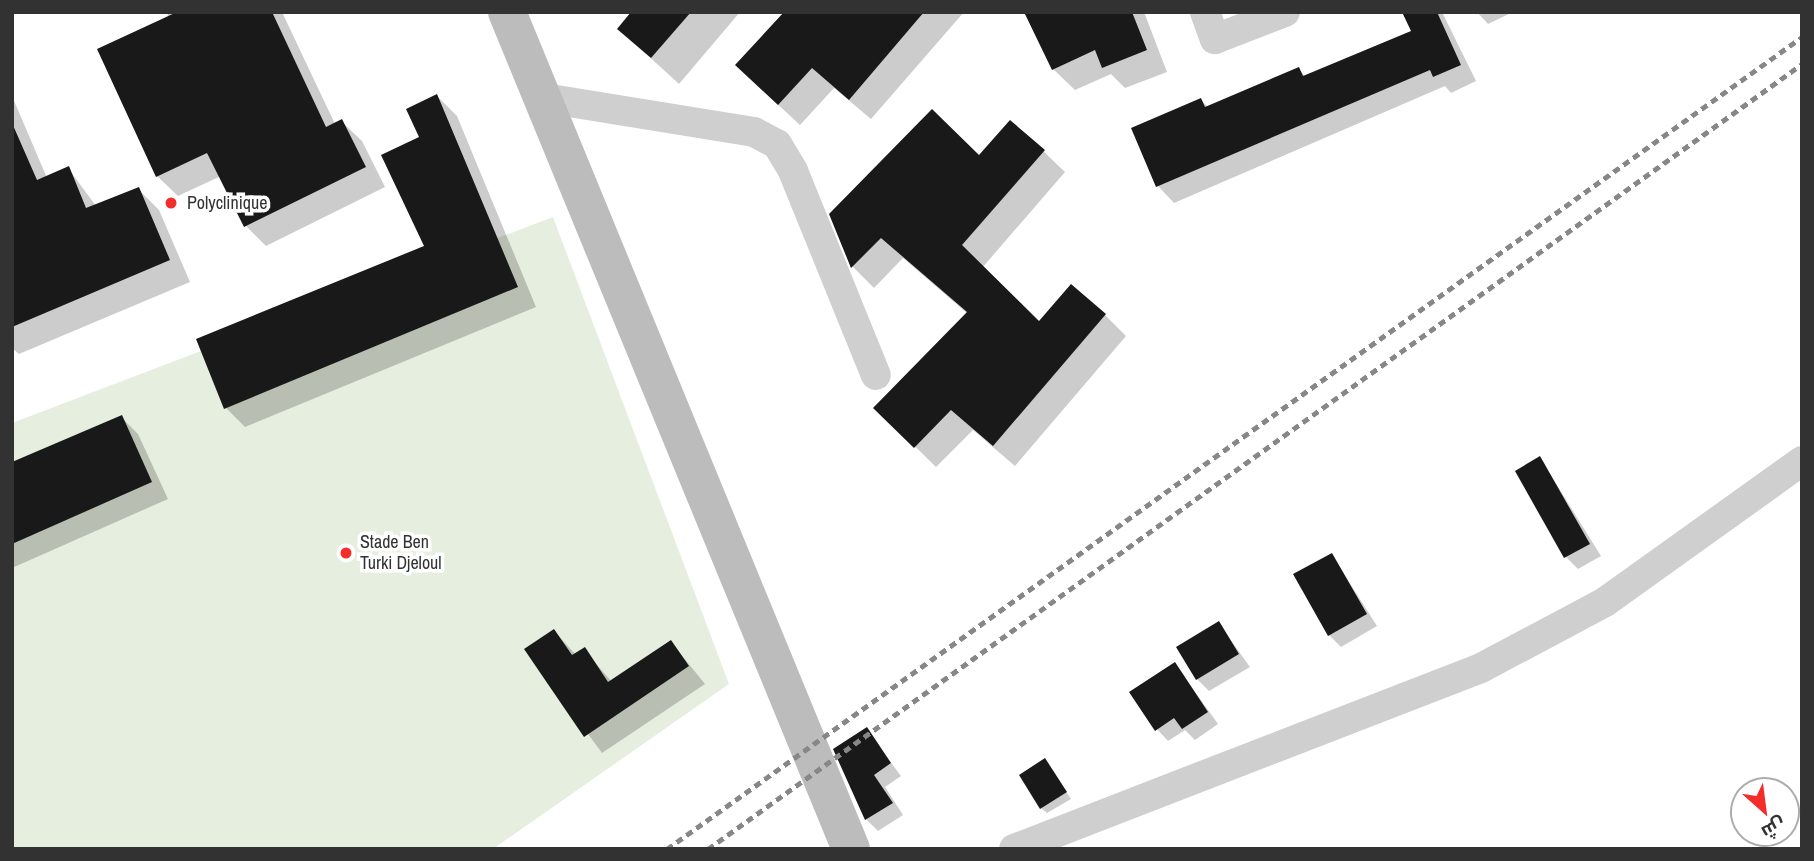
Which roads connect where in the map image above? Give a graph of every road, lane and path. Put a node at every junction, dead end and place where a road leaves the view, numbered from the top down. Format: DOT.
graph roads {
  1 [pos="507,12"];
  2 [pos="1205,12"];
  3 [pos="1285,12"];
  4 [pos="538,97"];
  5 [pos="876,375"];
  6 [pos="1802,461"];
  7 [pos="851,849"];
  8 [pos="1014,849"];
  1 -- 4 [label="main road"];
  2 -- 3 [label="street"];
  4 -- 5 [label="street"];
  4 -- 7 [label="main road"];
  6 -- 8 [label="street"];
}
